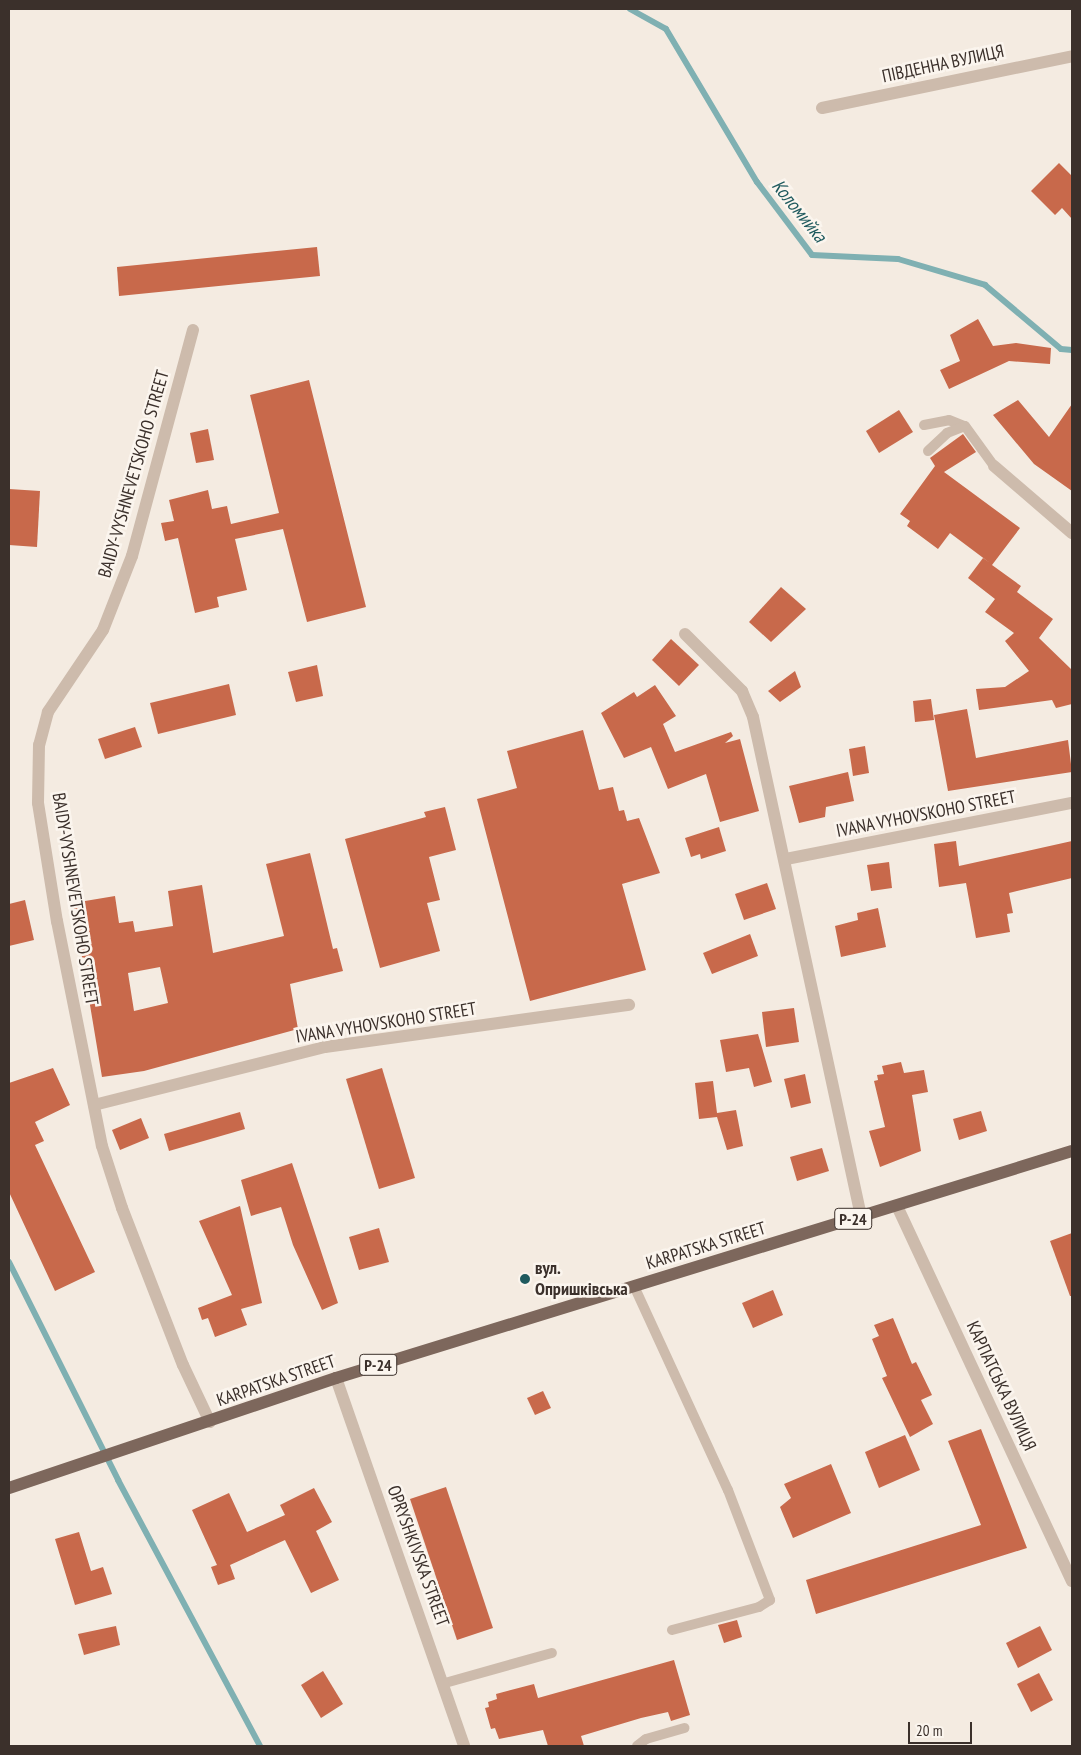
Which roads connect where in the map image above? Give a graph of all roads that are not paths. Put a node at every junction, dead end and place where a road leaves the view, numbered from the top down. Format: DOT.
graph roads {
  1 [pos="1072,56"];
  2 [pos="822,108"];
  3 [pos="193,330"];
  4 [pos="924,425"];
  5 [pos="965,426"];
  6 [pos="928,451"];
  7 [pos="994,466"];
  8 [pos="1072,533"];
  9 [pos="686,634"];
  10 [pos="1072,803"];
  11 [pos="786,859"];
  12 [pos="629,1005"];
  13 [pos="94,1105"];
  14 [pos="1072,1151"];
  15 [pos="897,1206"];
  16 [pos="861,1216"];
  17 [pos="634,1286"];
  18 [pos="336,1378"];
  19 [pos="210,1422"];
  20 [pos="9,1488"];
  21 [pos="1072,1581"];
  22 [pos="672,1630"];
  23 [pos="552,1653"];
  24 [pos="445,1683"];
  25 [pos="684,1728"];
  26 [pos="464,1746"];
  27 [pos="638,1746"];
  1 -- 2 [label="street, ПІВДЕННА ВУЛИЦЯ"];
  3 -- 13 [label="street, BAIDY-VYSHNEVETSKOHO STREET"];
  4 -- 5 [label="lane"];
  5 -- 6 [label="lane"];
  5 -- 7 [label="lane"];
  7 -- 8 [label="street"];
  9 -- 11 [label="street"];
  10 -- 11 [label="street, IVANA VYHOVSKOHO STREET"];
  11 -- 16 [label="street"];
  12 -- 13 [label="street, IVANA VYHOVSKOHO STREET"];
  13 -- 19 [label="street, BAIDY-VYSHNEVETSKOHO STREET"];
  14 -- 15 [label="main road, KARPATSKA STREET / Р-24"];
  15 -- 16 [label="main road, KARPATSKA STREET / Р-24"];
  15 -- 21 [label="street"];
  16 -- 17 [label="main road, KARPATSKA STREET / Р-24"];
  17 -- 18 [label="main road, KARPATSKA STREET / Р-24"];
  17 -- 22 [label="lane"];
  18 -- 19 [label="main road, KARPATSKA STREET / Р-24"];
  18 -- 24 [label="street, OPRYSHKIVSKA STREET"];
  19 -- 20 [label="main road, KARPATSKA STREET / Р-24"];
  23 -- 24 [label="lane"];
  24 -- 26 [label="street, OPRYSHKIVSKA STREET"];
  25 -- 27 [label="lane"];
}
